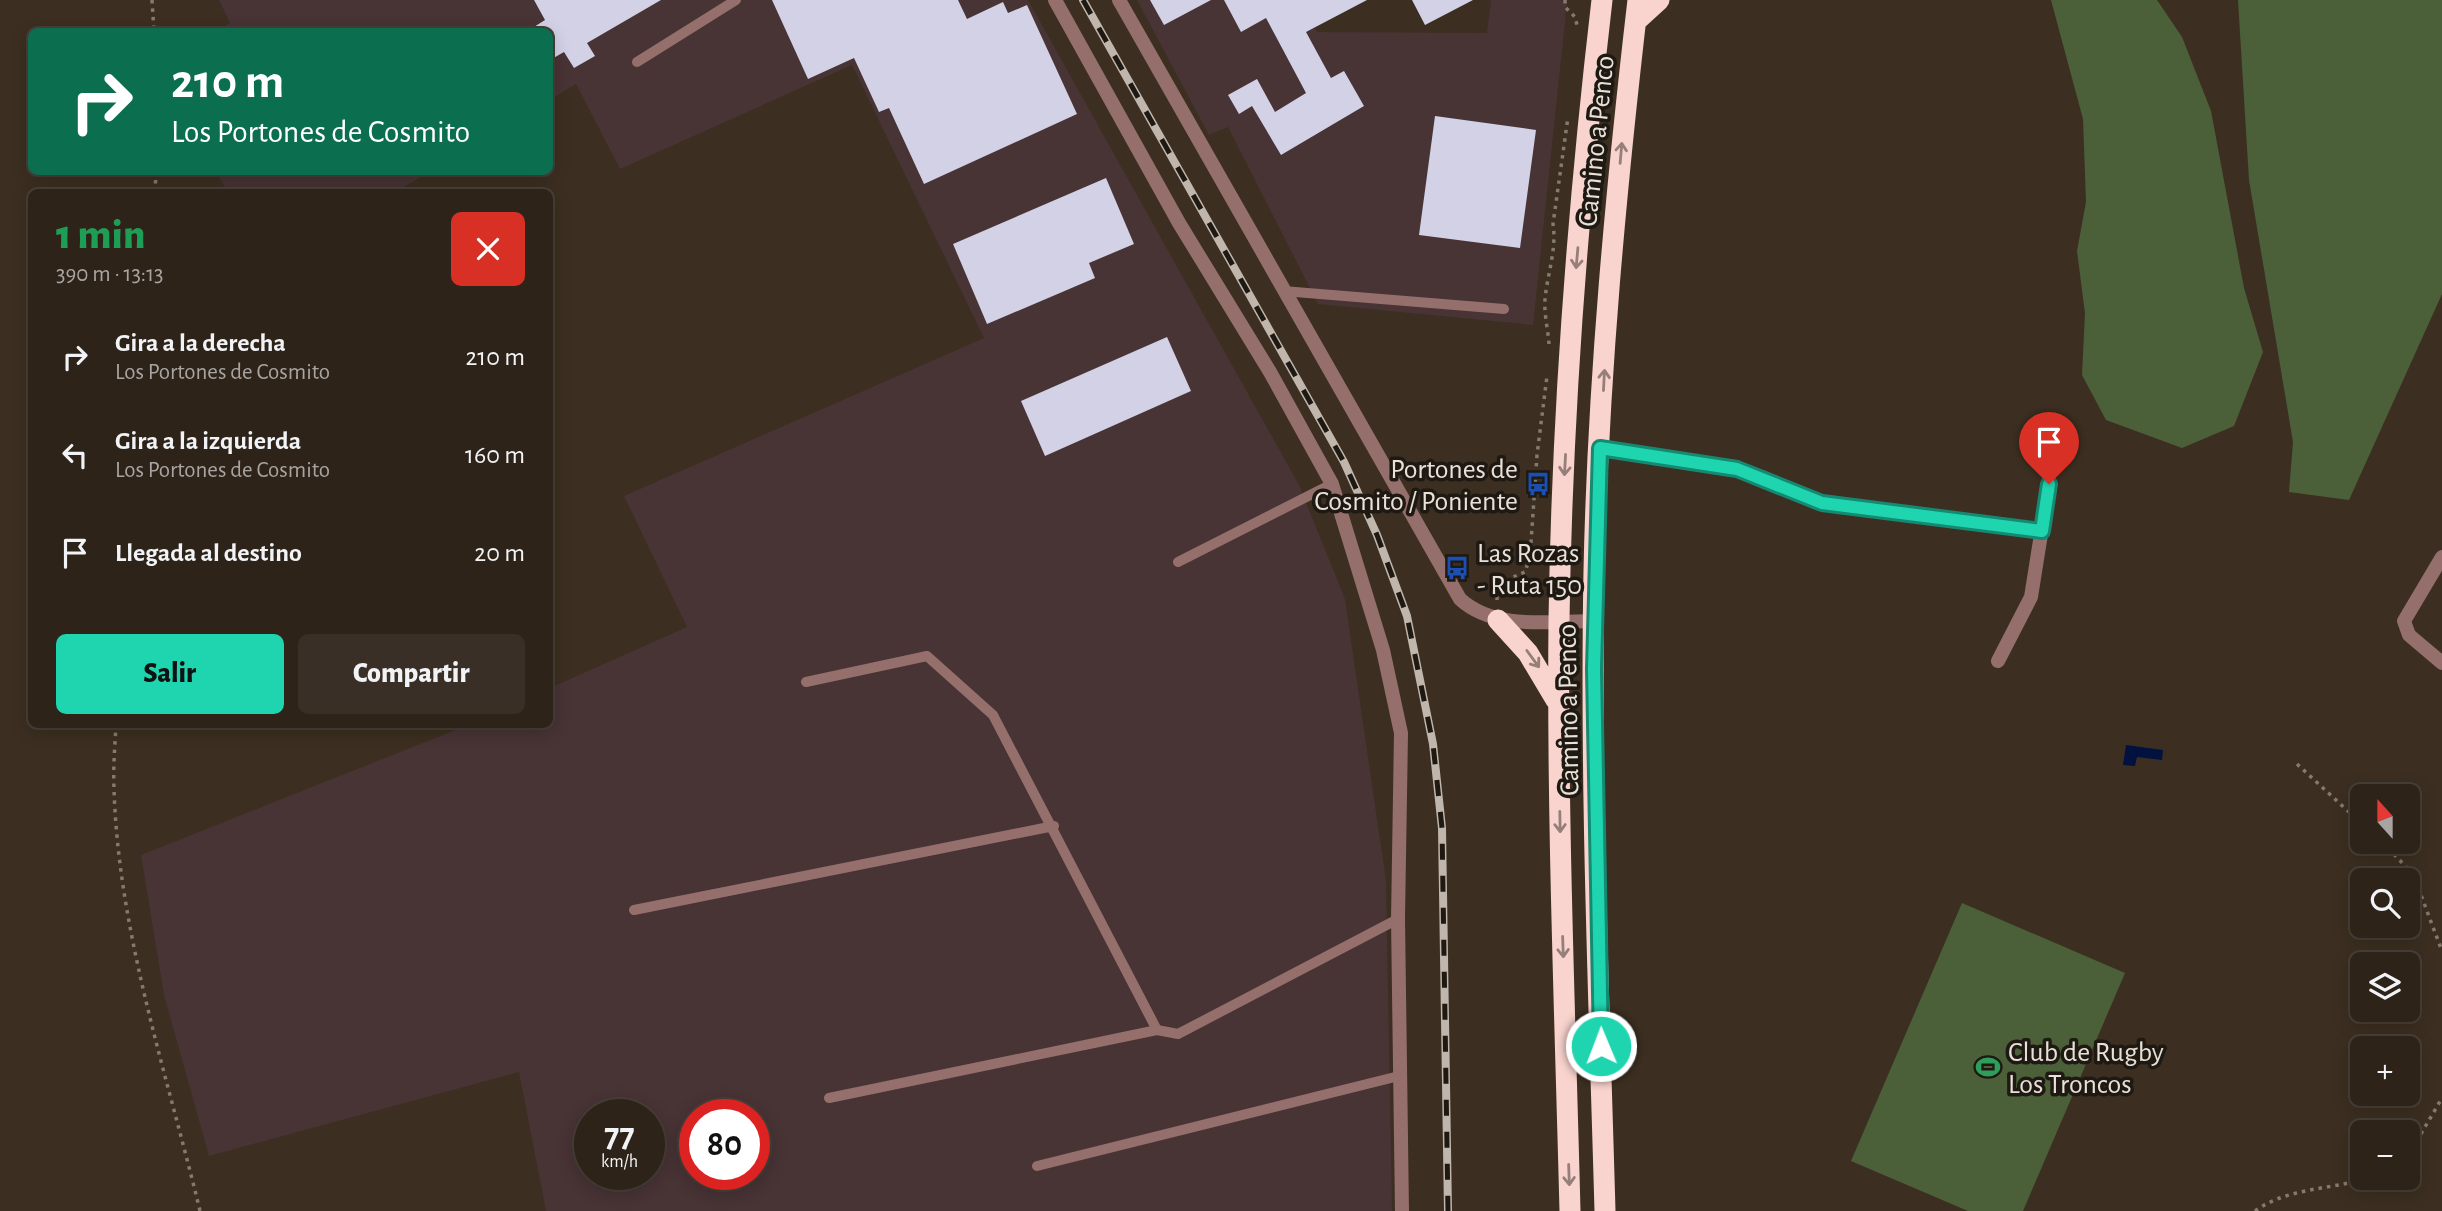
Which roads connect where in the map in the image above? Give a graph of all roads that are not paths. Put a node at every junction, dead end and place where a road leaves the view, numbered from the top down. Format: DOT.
graph roads {
  1 [pos="736,0"];
  2 [pos="1055,0"];
  3 [pos="1119,0"];
  4 [pos="1602,0"];
  5 [pos="1659,0"];
  6 [pos="1637,10"];
  7 [pos="638,62"];
  8 [pos="1283,291"];
  9 [pos="1504,309"];
  10 [pos="1600,448"];
  11 [pos="1332,484"];
  12 [pos="2049,484"];
  13 [pos="2042,531"];
  14 [pos="2442,557"];
  15 [pos="1178,562"];
  16 [pos="1498,620"];
  17 [pos="1559,621"];
  18 [pos="1594,621"];
  19 [pos="1998,661"];
  20 [pos="2442,663"];
  21 [pos="806,682"];
  22 [pos="1559,705"];
  23 [pos="1054,826"];
  24 [pos="634,910"];
  25 [pos="1398,919"];
  26 [pos="1157,1030"];
  27 [pos="1399,1076"];
  28 [pos="829,1098"];
  29 [pos="1037,1166"];
  30 [pos="1402,1211"];
  31 [pos="1570,1211"];
  32 [pos="1605,1211"];
  1 -- 7 [label="lane"];
  2 -- 11 [label="street"];
  3 -- 8 [label="street"];
  4 -- 17 [label="highway, Camino a Penco, one-way"];
  5 -- 6 [label="highway"];
  10 -- 6 [label="highway, Camino a Penco, one-way"];
  8 -- 9 [label="lane"];
  8 -- 16 [label="street"];
  10 -- 13 [label="street"];
  10 -- 18 [label="highway, Camino a Penco"];
  11 -- 15 [label="lane"];
  11 -- 25 [label="street"];
  12 -- 13 [label="street"];
  13 -- 19 [label="street"];
  14 -- 20 [label="street"];
  16 -- 17 [label="street"];
  16 -- 22 [label="highway, one-way"];
  17 -- 18 [label="street"];
  17 -- 22 [label="highway, Camino a Penco"];
  18 -- 32 [label="highway, Camino a Penco"];
  21 -- 23 [label="lane"];
  22 -- 31 [label="highway, Camino a Penco, one-way"];
  23 -- 24 [label="lane"];
  23 -- 26 [label="lane"];
  25 -- 26 [label="lane"];
  25 -- 27 [label="street"];
  26 -- 28 [label="lane"];
  27 -- 29 [label="lane"];
  27 -- 30 [label="street"];
}
